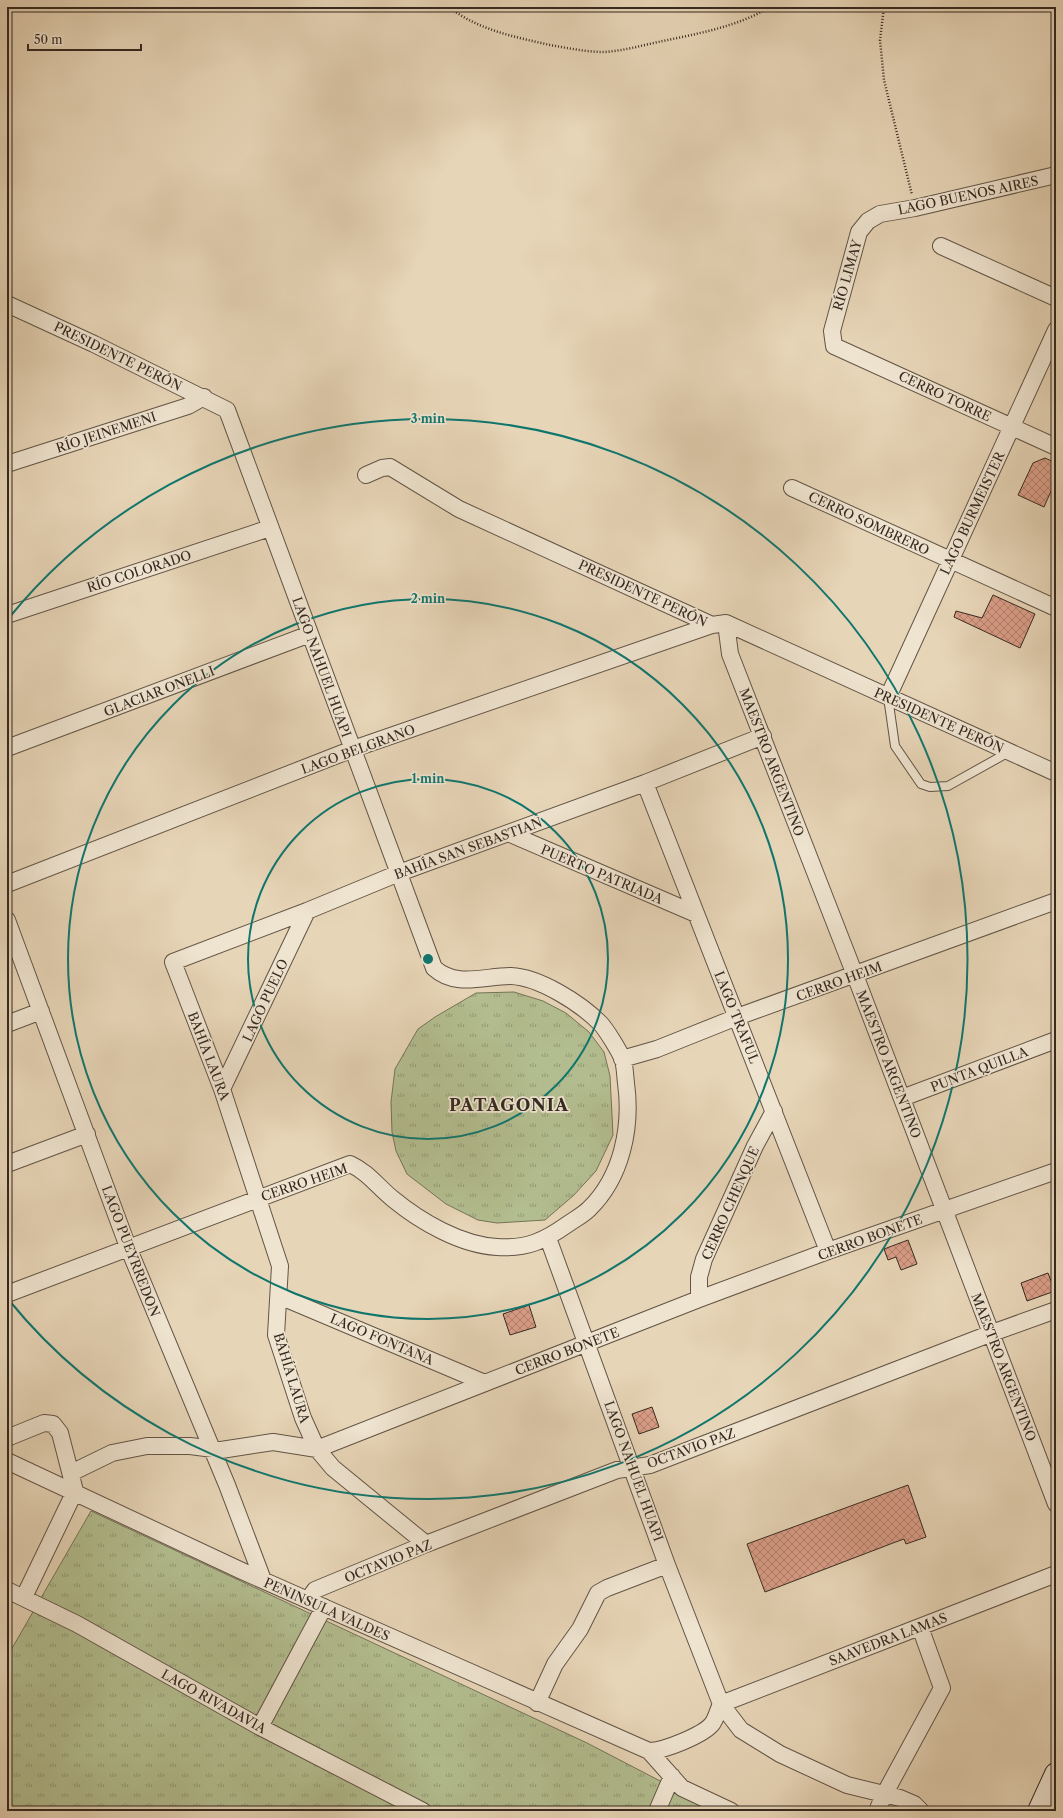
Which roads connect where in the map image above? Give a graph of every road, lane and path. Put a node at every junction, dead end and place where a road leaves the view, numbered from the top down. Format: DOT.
graph roads {
  1 [pos="449,7"];
  2 [pos="770,7"];
  3 [pos="884,7"];
  4 [pos="1056,176"];
  5 [pos="915,208"];
  6 [pos="880,214"];
  7 [pos="941,246"];
  8 [pos="1056,298"];
  9 [pos="7,304"];
  10 [pos="1056,330"];
  11 [pos="834,346"];
  12 [pos="204,397"];
  13 [pos="227,410"];
  14 [pos="1012,427"];
  15 [pos="1056,447"];
  16 [pos="7,464"];
  17 [pos="366,475"];
  18 [pos="792,488"];
  19 [pos="270,528"];
  20 [pos="951,560"];
  21 [pos="1056,608"];
  22 [pos="7,615"];
  23 [pos="720,624"];
  24 [pos="310,634"];
  25 [pos="888,697"];
  26 [pos="763,736"];
  27 [pos="7,748"];
  28 [pos="353,749"];
  29 [pos="1009,752"];
  30 [pos="1056,773"];
  31 [pos="645,783"];
  32 [pos="508,833"];
  33 [pos="399,873"];
  34 [pos="7,884"];
  35 [pos="1056,901"];
  36 [pos="307,911"];
  37 [pos="696,914"];
  38 [pos="7,920"];
  39 [pos="173,962"];
  40 [pos="434,968"];
  41 [pos="856,975"];
  42 [pos="41,1011"];
  43 [pos="737,1017"];
  44 [pos="7,1024"];
  45 [pos="1056,1040"];
  46 [pos="622,1059"];
  47 [pos="222,1089"];
  48 [pos="902,1098"];
  49 [pos="774,1111"];
  50 [pos="87,1134"];
  51 [pos="7,1164"];
  52 [pos="1056,1171"];
  53 [pos="258,1198"];
  54 [pos="945,1210"];
  55 [pos="548,1238"];
  56 [pos="128,1247"];
  57 [pos="828,1251"];
  58 [pos="7,1294"];
  59 [pos="278,1296"];
  60 [pos="699,1299"];
  61 [pos="1056,1310"];
  62 [pos="992,1333"];
  63 [pos="587,1343"];
  64 [pos="485,1383"];
  65 [pos="7,1438"];
  66 [pos="211,1449"];
  67 [pos="317,1449"];
  68 [pos="7,1461"];
  69 [pos="632,1467"];
  70 [pos="71,1473"];
  71 [pos="75,1491"];
  72 [pos="1056,1504"];
  73 [pos="426,1544"];
  74 [pos="667,1565"];
  75 [pos="1056,1574"];
  76 [pos="263,1580"];
  77 [pos="7,1590"];
  78 [pos="24,1597"];
  79 [pos="308,1600"];
  80 [pos="324,1608"];
  81 [pos="920,1627"];
  82 [pos="537,1703"];
  83 [pos="721,1704"];
  84 [pos="260,1727"];
  85 [pos="649,1752"];
  86 [pos="1056,1774"];
  87 [pos="672,1776"];
  88 [pos="884,1795"];
  89 [pos="423,1811"];
  90 [pos="657,1811"];
  91 [pos="731,1811"];
  92 [pos="877,1811"];
  93 [pos="921,1811"];
  94 [pos="1039,1811"];
  1 -- 2 [label="path"];
  3 -- 5 [label="path"];
  4 -- 5 [label="street, LAGO BUENOS AIRES"];
  5 -- 6 [label="street, LAGO BUENOS AIRES"];
  6 -- 11 [label="street, RÍO LIMAY"];
  7 -- 8 [label="street"];
  9 -- 12 [label="street, PRESIDENTE PERÓN"];
  10 -- 14 [label="street, LAGO BURMEISTER"];
  11 -- 14 [label="street, CERRO TORRE"];
  12 -- 13 [label="street, PRESIDENTE PERÓN"];
  12 -- 16 [label="street, RÍO JEINEMENI"];
  13 -- 19 [label="street, LAGO NAHUEL HUAPI"];
  14 -- 15 [label="street, CERRO TORRE"];
  14 -- 20 [label="street, LAGO BURMEISTER"];
  17 -- 23 [label="street, PRESIDENTE PERÓN"];
  18 -- 20 [label="street, CERRO SOMBRERO"];
  19 -- 22 [label="street, RÍO COLORADO"];
  19 -- 24 [label="street, LAGO NAHUEL HUAPI"];
  20 -- 21 [label="street, CERRO SOMBRERO"];
  20 -- 25 [label="street, LAGO BURMEISTER"];
  23 -- 25 [label="street, PRESIDENTE PERÓN"];
  23 -- 26 [label="street, MAESTRO ARGENTINO"];
  23 -- 28 [label="street, LAGO BELGRANO"];
  24 -- 27 [label="street, GLACIAR ONELLI"];
  24 -- 28 [label="street, LAGO NAHUEL HUAPI"];
  25 -- 29 [label="street, PRESIDENTE PERÓN"];
  25 -- 29 [label="lane"];
  26 -- 31 [label="street, BAHÍA SAN SEBASTIAN"];
  26 -- 41 [label="street, MAESTRO ARGENTINO"];
  28 -- 33 [label="street, LAGO NAHUEL HUAPI"];
  28 -- 34 [label="street, LAGO BELGRANO"];
  29 -- 30 [label="street, PRESIDENTE PERÓN"];
  31 -- 32 [label="street, BAHÍA SAN SEBASTIAN"];
  31 -- 37 [label="street, LAGO TRAFUL"];
  32 -- 33 [label="street, BAHÍA SAN SEBASTIAN"];
  32 -- 37 [label="street, PUERTO PATRIADA"];
  33 -- 36 [label="street, BAHÍA SAN SEBASTIAN"];
  33 -- 40 [label="street, LAGO NAHUEL HUAPI"];
  35 -- 41 [label="street, CERRO HEIM"];
  36 -- 39 [label="street, BAHÍA SAN SEBASTIAN"];
  36 -- 47 [label="street, LAGO PUELO"];
  37 -- 43 [label="street, LAGO TRAFUL"];
  38 -- 42 [label="street, LAGO PUEYRREDON"];
  39 -- 47 [label="street, BAHÍA LAURA"];
  40 -- 46 [label="street, CERRO HEIM"];
  41 -- 43 [label="street, CERRO HEIM"];
  41 -- 48 [label="street, MAESTRO ARGENTINO"];
  42 -- 44 [label="street"];
  42 -- 50 [label="street, LAGO PUEYRREDON"];
  43 -- 46 [label="street, CERRO HEIM"];
  43 -- 49 [label="street, LAGO TRAFUL"];
  45 -- 48 [label="street, PUNTA QUILLA"];
  46 -- 55 [label="street, CERRO HEIM"];
  47 -- 53 [label="street, BAHÍA LAURA"];
  48 -- 54 [label="street, MAESTRO ARGENTINO"];
  49 -- 57 [label="street, LAGO TRAFUL"];
  49 -- 60 [label="street, CERRO CHENQUE"];
  50 -- 51 [label="street"];
  50 -- 56 [label="street, LAGO PUEYRREDON"];
  52 -- 54 [label="street, CERRO BONETE"];
  53 -- 55 [label="street, CERRO HEIM"];
  53 -- 56 [label="street, CERRO HEIM"];
  53 -- 59 [label="street, BAHÍA LAURA"];
  54 -- 57 [label="street, CERRO BONETE"];
  54 -- 62 [label="street, MAESTRO ARGENTINO"];
  55 -- 63 [label="street, LAGO NAHUEL HUAPI"];
  56 -- 58 [label="street, CERRO HEIM"];
  56 -- 66 [label="street, LAGO PUEYRREDON"];
  57 -- 60 [label="street, CERRO BONETE"];
  59 -- 64 [label="street, LAGO FONTANA"];
  59 -- 67 [label="street, BAHÍA LAURA"];
  60 -- 63 [label="street, CERRO BONETE"];
  61 -- 62 [label="street, OCTAVIO PAZ"];
  62 -- 69 [label="street, OCTAVIO PAZ"];
  62 -- 72 [label="street, MAESTRO ARGENTINO"];
  63 -- 64 [label="street, CERRO BONETE"];
  63 -- 69 [label="street, LAGO NAHUEL HUAPI"];
  64 -- 67 [label="street, CERRO BONETE"];
  65 -- 70 [label="street"];
  66 -- 67 [label="street"];
  66 -- 70 [label="street"];
  66 -- 76 [label="street, LAGO PUEYRREDON"];
  67 -- 73 [label="street, BAHÍA LAURA"];
  68 -- 71 [label="street, PENINSULA VALDES"];
  69 -- 73 [label="street, OCTAVIO PAZ"];
  69 -- 74 [label="street, LAGO NAHUEL HUAPI"];
  70 -- 71 [label="street"];
  71 -- 76 [label="street, PENINSULA VALDES"];
  71 -- 78 [label="street"];
  73 -- 79 [label="street, OCTAVIO PAZ"];
  74 -- 82 [label="street"];
  74 -- 83 [label="street, LAGO NAHUEL HUAPI"];
  75 -- 81 [label="street, SAAVEDRA LAMAS"];
  76 -- 79 [label="street, PENINSULA VALDES"];
  77 -- 78 [label="street, LAGO RIVADAVIA"];
  78 -- 84 [label="street, LAGO RIVADAVIA"];
  79 -- 80 [label="street, PENINSULA VALDES"];
  80 -- 82 [label="street, PENINSULA VALDES"];
  80 -- 84 [label="street"];
  81 -- 83 [label="street, SAAVEDRA LAMAS"];
  81 -- 88 [label="street"];
  82 -- 85 [label="street, PENINSULA VALDES"];
  83 -- 85 [label="street"];
  83 -- 88 [label="street"];
  84 -- 89 [label="street, LAGO RIVADAVIA"];
  85 -- 87 [label="street, PENINSULA VALDES"];
  86 -- 94 [label="street"];
  87 -- 90 [label="street"];
  87 -- 91 [label="street, PENINSULA VALDES"];
  88 -- 92 [label="street"];
  88 -- 93 [label="street"];
}
